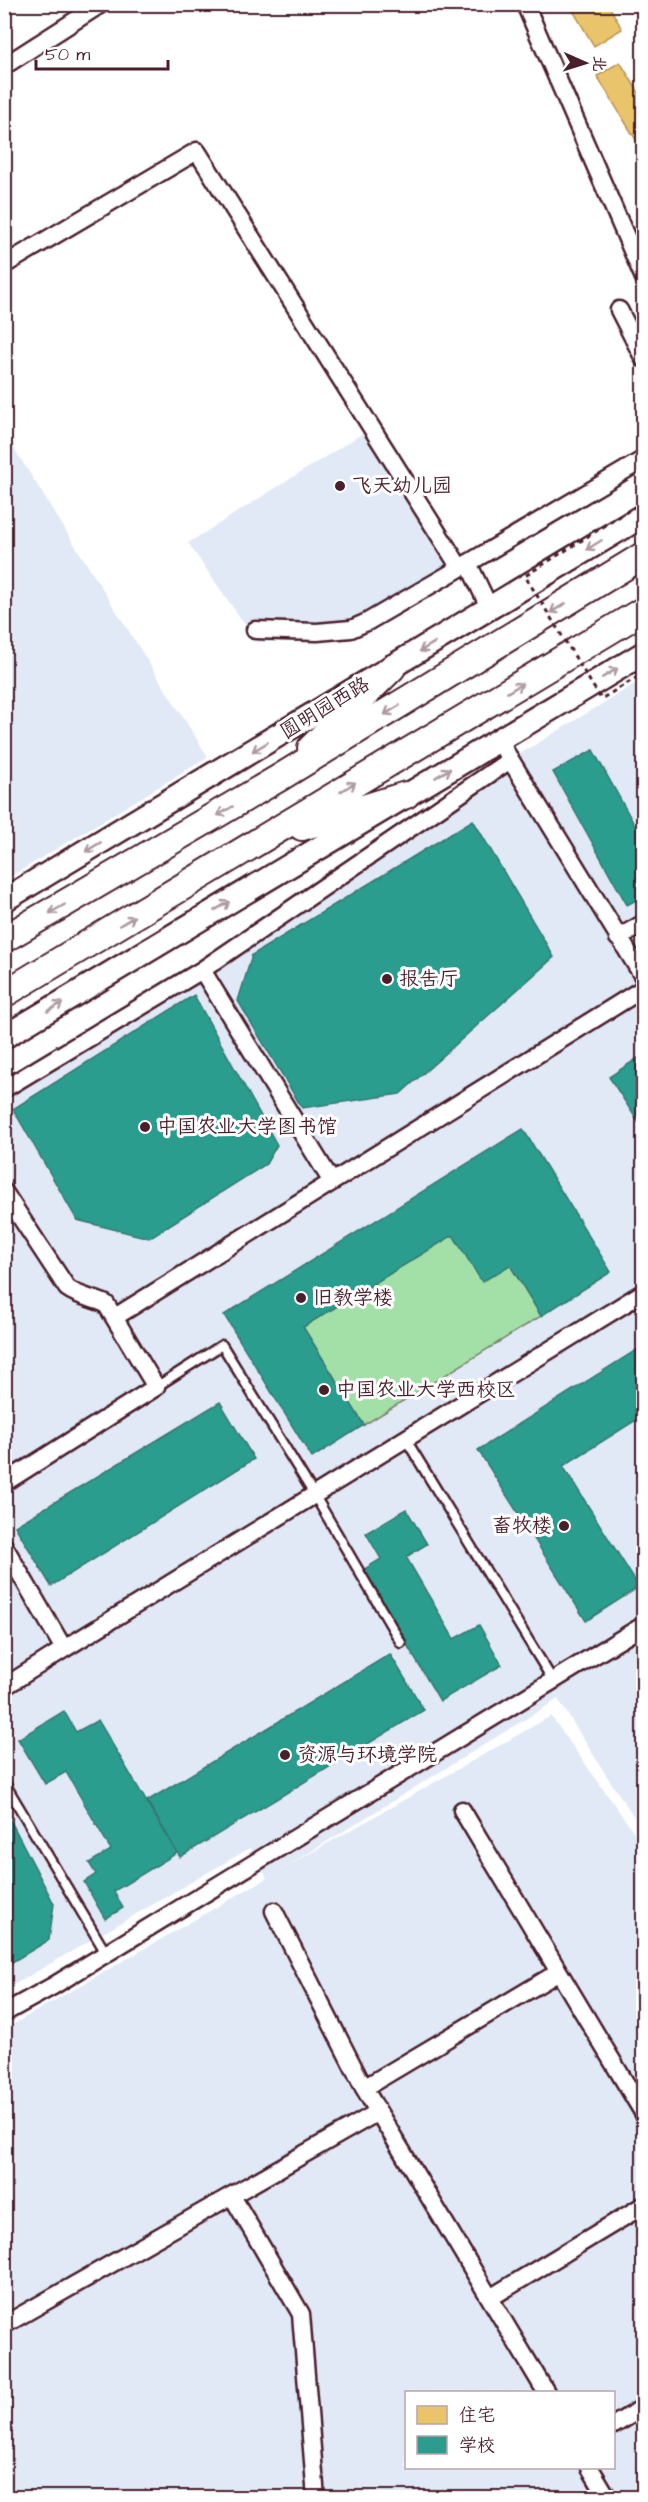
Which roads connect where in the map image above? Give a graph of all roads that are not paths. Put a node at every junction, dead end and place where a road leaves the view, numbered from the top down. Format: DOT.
graph roads {
  1 [pos="101,4"];
  2 [pos="525,4"];
  3 [pos="4,66"];
  4 [pos="4,265"];
  5 [pos="644,278"];
  6 [pos="619,310"];
  7 [pos="644,359"];
  8 [pos="644,459"];
  9 [pos="644,515"];
  10 [pos="644,555"];
  11 [pos="464,566"];
  12 [pos="490,609"];
  13 [pos="644,610"];
  14 [pos="255,630"];
  15 [pos="644,653"];
  16 [pos="392,668"];
  17 [pos="504,750"];
  18 [pos="279,778"];
  19 [pos="406,795"];
  20 [pos="270,836"];
  21 [pos="4,900"];
  22 [pos="644,923"];
  23 [pos="30,925"];
  24 [pos="618,938"];
  25 [pos="4,939"];
  26 [pos="4,948"];
  27 [pos="202,970"];
  28 [pos="644,978"];
  29 [pos="644,988"];
  30 [pos="4,994"];
  31 [pos="4,1037"];
  32 [pos="4,1089"];
  33 [pos="332,1182"];
  34 [pos="4,1192"];
  35 [pos="644,1292"];
  36 [pos="116,1317"];
  37 [pos="156,1387"];
  38 [pos="405,1438"];
  39 [pos="4,1483"];
  40 [pos="315,1496"];
  41 [pos="4,1546"];
  42 [pos="644,1625"];
  43 [pos="401,1643"];
  44 [pos="64,1649"];
  45 [pos="552,1679"];
  46 [pos="4,1687"];
  47 [pos="4,1782"];
  48 [pos="462,1810"];
  49 [pos="274,1911"];
  50 [pos="106,1953"];
  51 [pos="559,1972"];
  52 [pos="4,2013"];
  53 [pos="364,2088"];
  54 [pos="378,2112"];
  55 [pos="644,2114"];
  56 [pos="232,2196"];
  57 [pos="644,2205"];
  58 [pos="490,2298"];
  59 [pos="4,2325"];
  60 [pos="545,2391"];
  61 [pos="644,2408"];
  62 [pos="615,2424"];
  63 [pos="591,2469"];
  64 [pos="316,2498"];
  65 [pos="608,2498"];
  1 -- 3 [label="street"];
  2 -- 5 [label="street"];
  4 -- 11 [label="street"];
  6 -- 7 [label="street"];
  8 -- 11 [label="street"];
  9 -- 12 [label="street, 圆明园西路, one-way"];
  10 -- 18 [label="main road, 圆明园西路, one-way"];
  11 -- 12 [label="street"];
  11 -- 14 [label="street"];
  12 -- 16 [label="street, 圆明园西路, one-way"];
  20 -- 13 [label="main road, one-way"];
  17 -- 15 [label="street, one-way"];
  16 -- 18 [label="main road"];
  16 -- 21 [label="street, 圆明园西路, one-way"];
  19 -- 17 [label="street, one-way"];
  17 -- 24 [label="street"];
  17 -- 27 [label="street"];
  18 -- 23 [label="main road, 圆明园西路, one-way"];
  19 -- 20 [label="main road"];
  31 -- 19 [label="street, one-way"];
  30 -- 20 [label="main road, one-way"];
  22 -- 24 [label="street"];
  23 -- 25 [label="main road, 圆明园西路"];
  23 -- 26 [label="main road, 圆明园西路"];
  24 -- 28 [label="street"];
  27 -- 32 [label="street"];
  27 -- 33 [label="street"];
  29 -- 33 [label="street"];
  33 -- 36 [label="street"];
  34 -- 36 [label="street"];
  35 -- 38 [label="street"];
  36 -- 37 [label="street"];
  37 -- 39 [label="street"];
  37 -- 40 [label="lane"];
  38 -- 40 [label="street"];
  38 -- 45 [label="lane"];
  40 -- 43 [label="lane"];
  40 -- 44 [label="street"];
  41 -- 44 [label="street"];
  42 -- 45 [label="street"];
  44 -- 46 [label="street"];
  45 -- 50 [label="street"];
  47 -- 50 [label="lane"];
  48 -- 51 [label="street"];
  49 -- 53 [label="street"];
  50 -- 52 [label="street"];
  51 -- 53 [label="street"];
  51 -- 55 [label="street"];
  53 -- 54 [label="street"];
  54 -- 56 [label="street"];
  54 -- 58 [label="street"];
  56 -- 59 [label="street"];
  56 -- 64 [label="street"];
  57 -- 58 [label="street"];
  58 -- 60 [label="street"];
  61 -- 62 [label="street"];
  63 -- 65 [label="street"];
}
